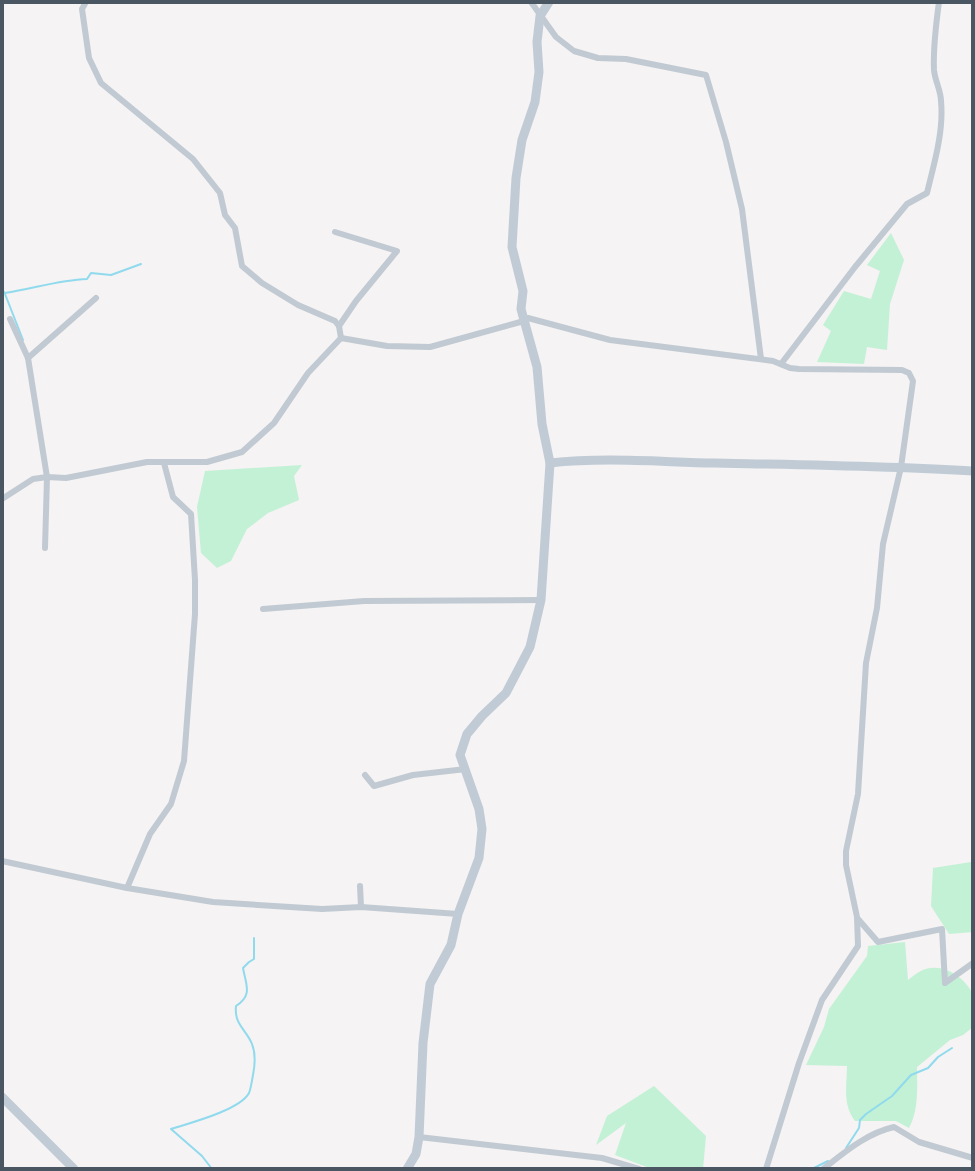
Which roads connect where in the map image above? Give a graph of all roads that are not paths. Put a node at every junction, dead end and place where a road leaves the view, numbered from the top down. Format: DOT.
graph roads {
  1 [pos="86,2"];
  2 [pos="531,2"];
  3 [pos="549,2"];
  4 [pos="939,2"];
  5 [pos="540,16"];
  6 [pos="335,232"];
  7 [pos="96,298"];
  8 [pos="10,319"];
  9 [pos="524,321"];
  10 [pos="339,326"];
  11 [pos="341,338"];
  12 [pos="28,358"];
  13 [pos="761,359"];
  14 [pos="781,364"];
  15 [pos="164,463"];
  16 [pos="550,463"];
  17 [pos="901,467"];
  18 [pos="973,471"];
  19 [pos="47,477"];
  20 [pos="2,499"];
  21 [pos="45,548"];
  22 [pos="541,600"];
  23 [pos="263,609"];
  24 [pos="466,769"];
  25 [pos="365,775"];
  26 [pos="2,861"];
  27 [pos="360,886"];
  28 [pos="127,888"];
  29 [pos="361,907"];
  30 [pos="458,914"];
  31 [pos="857,917"];
  32 [pos="973,963"];
  33 [pos="2,1097"];
  34 [pos="419,1137"];
  35 [pos="973,1158"];
  36 [pos="74,1169"];
  37 [pos="407,1169"];
  38 [pos="639,1169"];
  39 [pos="766,1169"];
  40 [pos="823,1169"];
  1 -- 10 [label="street"];
  2 -- 5 [label="street"];
  3 -- 5 [label="street"];
  4 -- 14 [label="street"];
  5 -- 9 [label="street"];
  5 -- 13 [label="street"];
  6 -- 10 [label="street"];
  7 -- 12 [label="street"];
  8 -- 12 [label="street"];
  9 -- 11 [label="street"];
  9 -- 13 [label="street"];
  9 -- 16 [label="street"];
  10 -- 11 [label="street"];
  11 -- 15 [label="street"];
  12 -- 19 [label="street"];
  13 -- 14 [label="street"];
  14 -- 17 [label="street"];
  15 -- 19 [label="street"];
  15 -- 28 [label="street"];
  16 -- 17 [label="street"];
  16 -- 22 [label="street"];
  17 -- 18 [label="street"];
  17 -- 31 [label="street"];
  19 -- 20 [label="street"];
  19 -- 21 [label="street"];
  22 -- 23 [label="street"];
  22 -- 24 [label="street"];
  24 -- 25 [label="street"];
  24 -- 30 [label="street"];
  26 -- 28 [label="street"];
  27 -- 29 [label="street"];
  28 -- 29 [label="street"];
  29 -- 30 [label="street"];
  30 -- 34 [label="street"];
  31 -- 32 [label="street"];
  31 -- 39 [label="street"];
  33 -- 36 [label="street"];
  34 -- 37 [label="street"];
  34 -- 38 [label="street"];
  35 -- 40 [label="street"];
}
